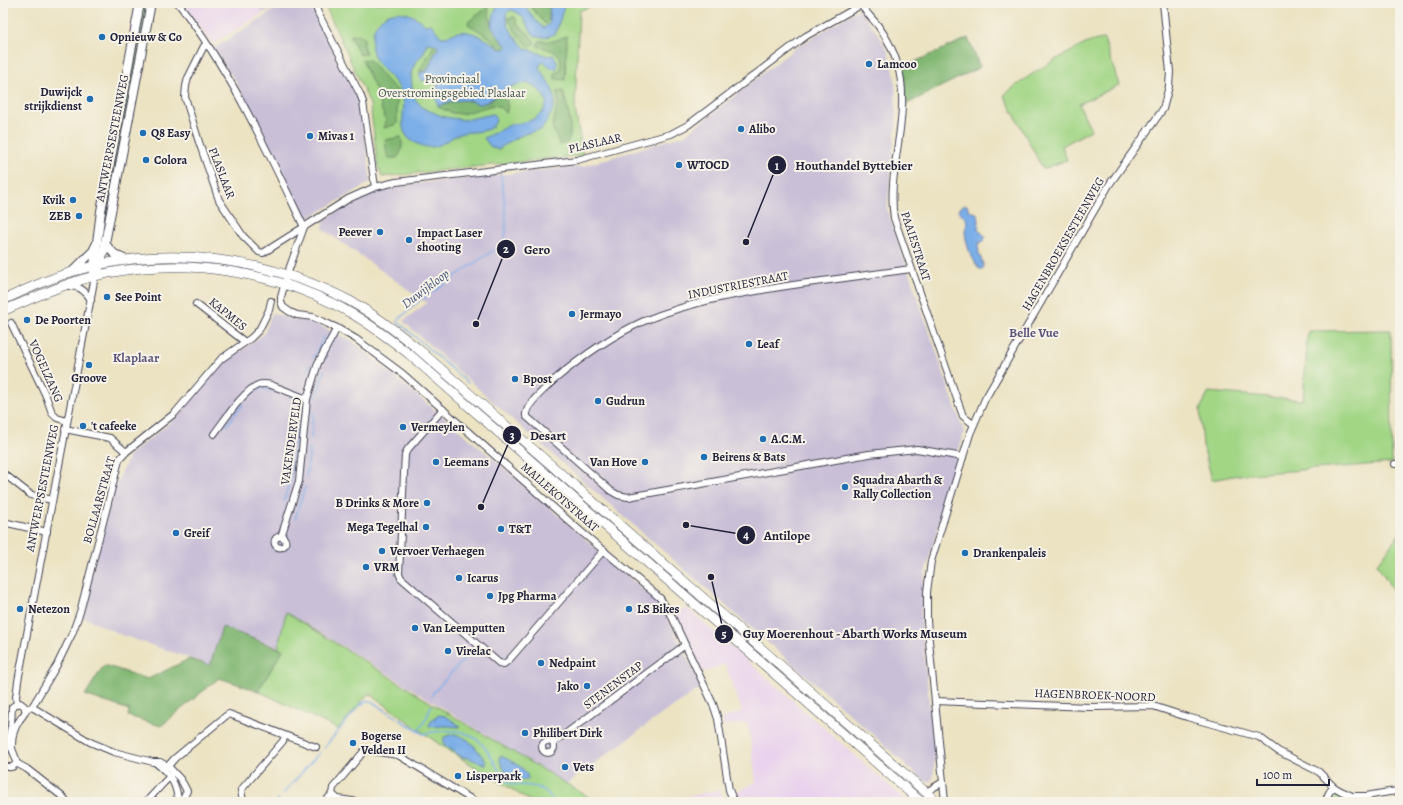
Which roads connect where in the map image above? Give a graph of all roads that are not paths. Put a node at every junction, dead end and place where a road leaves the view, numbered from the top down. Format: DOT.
graph roads {
  1 [pos="140,3"];
  2 [pos="151,3"];
  3 [pos="178,3"];
  4 [pos="315,3"];
  5 [pos="1163,3"];
  6 [pos="861,4"];
  7 [pos="208,46"];
  8 [pos="126,81"];
  9 [pos="135,84"];
  10 [pos="376,187"];
  11 [pos="304,227"];
  12 [pos="105,243"];
  13 [pos="96,244"];
  14 [pos="126,260"];
  15 [pos="97,265"];
  16 [pos="912,269"];
  17 [pos="72,272"];
  18 [pos="287,275"];
  19 [pos="95,276"];
  20 [pos="285,285"];
  21 [pos="62,286"];
  22 [pos="3,300"];
  23 [pos="91,300"];
  24 [pos="271,301"];
  25 [pos="196,304"];
  26 [pos="3,311"];
  27 [pos="11,323"];
  28 [pos="337,328"];
  29 [pos="245,342"];
  30 [pos="307,399"];
  31 [pos="443,409"];
  32 [pos="67,421"];
  33 [pos="973,424"];
  34 [pos="66,429"];
  35 [pos="214,434"];
  36 [pos="126,452"];
  37 [pos="963,457"];
  38 [pos="3,473"];
  39 [pos="52,500"];
  40 [pos="3,522"];
  41 [pos="47,532"];
  42 [pos="281,537"];
  43 [pos="604,550"];
  44 [pos="685,645"];
  45 [pos="935,701"];
  46 [pos="17,704"];
  47 [pos="32,707"];
  48 [pos="25,709"];
  49 [pos="6,735"];
  50 [pos="285,736"];
  51 [pos="553,742"];
  52 [pos="316,747"];
  53 [pos="3,757"];
  54 [pos="16,763"];
  55 [pos="156,763"];
  56 [pos="3,765"];
  57 [pos="168,766"];
  58 [pos="170,776"];
  59 [pos="943,782"];
  60 [pos="1334,786"];
  61 [pos="1400,791"];
  62 [pos="926,792"];
  63 [pos="332,794"];
  64 [pos="67,802"];
  65 [pos="146,802"];
  66 [pos="178,802"];
  67 [pos="182,802"];
  68 [pos="243,802"];
  69 [pos="325,802"];
  70 [pos="359,802"];
  71 [pos="476,802"];
  72 [pos="734,802"];
  73 [pos="921,802"];
  74 [pos="937,802"];
  75 [pos="945,802"];
  76 [pos="1327,802"];
  1 -- 8 [label="main road, ANTWERPSESTEENWEG"];
  2 -- 9 [label="main road, ANTWERPSESTEENWEG"];
  3 -- 7 [label="street"];
  4 -- 10 [label="street"];
  5 -- 33 [label="street, HAGENBROEKSESTEENWEG"];
  6 -- 10 [label="street, PLASLAAR"];
  6 -- 16 [label="street, PAAIESTRAAT"];
  7 -- 11 [label="street"];
  7 -- 11 [label="street, PLASLAAR"];
  8 -- 9 [label="main road"];
  8 -- 13 [label="main road, ANTWERPSESTEENWEG"];
  9 -- 12 [label="main road, ANTWERPSESTEENWEG"];
  10 -- 11 [label="street, PLASLAAR"];
  11 -- 18 [label="street"];
  12 -- 14 [label="main road"];
  12 -- 15 [label="main road, ANTWERPSESTEENWEG"];
  13 -- 15 [label="main road, ANTWERPSESTEENWEG"];
  13 -- 17 [label="main road"];
  14 -- 15 [label="highway"];
  14 -- 18 [label="highway"];
  15 -- 17 [label="highway"];
  15 -- 19 [label="main road, ANTWERPSESTEENWEG"];
  16 -- 33 [label="street, PAAIESTRAAT"];
  16 -- 37 [label="street, INDUSTRIESTRAAT"];
  17 -- 22 [label="highway"];
  18 -- 20 [label="street, MALLEKOTSTRAAT"];
  18 -- 62 [label="highway"];
  19 -- 20 [label="highway"];
  19 -- 21 [label="highway"];
  19 -- 23 [label="street, ANTWERPSESTEENWEG"];
  20 -- 28 [label="street, MALLEKOTSTRAAT"];
  20 -- 73 [label="highway"];
  21 -- 23 [label="street"];
  21 -- 26 [label="highway"];
  23 -- 32 [label="street, ANTWERPSESTEENWEG"];
  24 -- 29 [label="street, BOLLAARSTRAAT"];
  25 -- 29 [label="street, KAPMES"];
  27 -- 32 [label="street, VOGELZANG"];
  28 -- 30 [label="street, VAKENDERVELD"];
  28 -- 31 [label="street, MALLEKOTSTRAAT"];
  29 -- 36 [label="street, BOLLAARSTRAAT"];
  30 -- 35 [label="street"];
  30 -- 42 [label="street, VAKENDERVELD"];
  31 -- 43 [label="street, MALLEKOTSTRAAT"];
  31 -- 43 [label="street"];
  32 -- 34 [label="street, ANTWERPSESTEENWEG"];
  33 -- 37 [label="street, HAGENBROEKSESTEENWEG"];
  34 -- 36 [label="street"];
  34 -- 39 [label="street, ANTWERPSESTEENWEG"];
  36 -- 47 [label="street, BOLLAARSTRAAT"];
  37 -- 45 [label="street, HAGENBROEKSESTEENWEG"];
  38 -- 39 [label="street"];
  39 -- 41 [label="street, ANTWERPSESTEENWEG"];
  40 -- 41 [label="street"];
  41 -- 46 [label="street, ANTWERPSESTEENWEG"];
  43 -- 44 [label="street, MALLEKOTSTRAAT"];
  44 -- 51 [label="street, STENENSTAP"];
  44 -- 72 [label="street, MALLEKOTSTRAAT"];
  45 -- 59 [label="street, HAGENBROEKSESTEENWEG"];
  45 -- 60 [label="street, HAGENBROEK-NOORD"];
  46 -- 48 [label="street"];
  46 -- 49 [label="street, ANTWERPSESTEENWEG"];
  47 -- 48 [label="street"];
  47 -- 55 [label="street"];
  48 -- 54 [label="street"];
  49 -- 53 [label="street, ANTWERPSESTEENWEG"];
  50 -- 52 [label="street"];
  50 -- 57 [label="street"];
  50 -- 68 [label="street"];
  54 -- 56 [label="street"];
  54 -- 64 [label="street"];
  55 -- 57 [label="street"];
  55 -- 58 [label="street"];
  57 -- 67 [label="street"];
  58 -- 65 [label="street"];
  58 -- 66 [label="street"];
  59 -- 62 [label="street"];
  59 -- 75 [label="street, HAGENBROEKSESTEENWEG"];
  60 -- 61 [label="street, HAGENBROEK-NOORD"];
  60 -- 76 [label="street"];
  62 -- 74 [label="highway"];
  63 -- 69 [label="street"];
  63 -- 70 [label="street"];
  63 -- 71 [label="street"];
}
